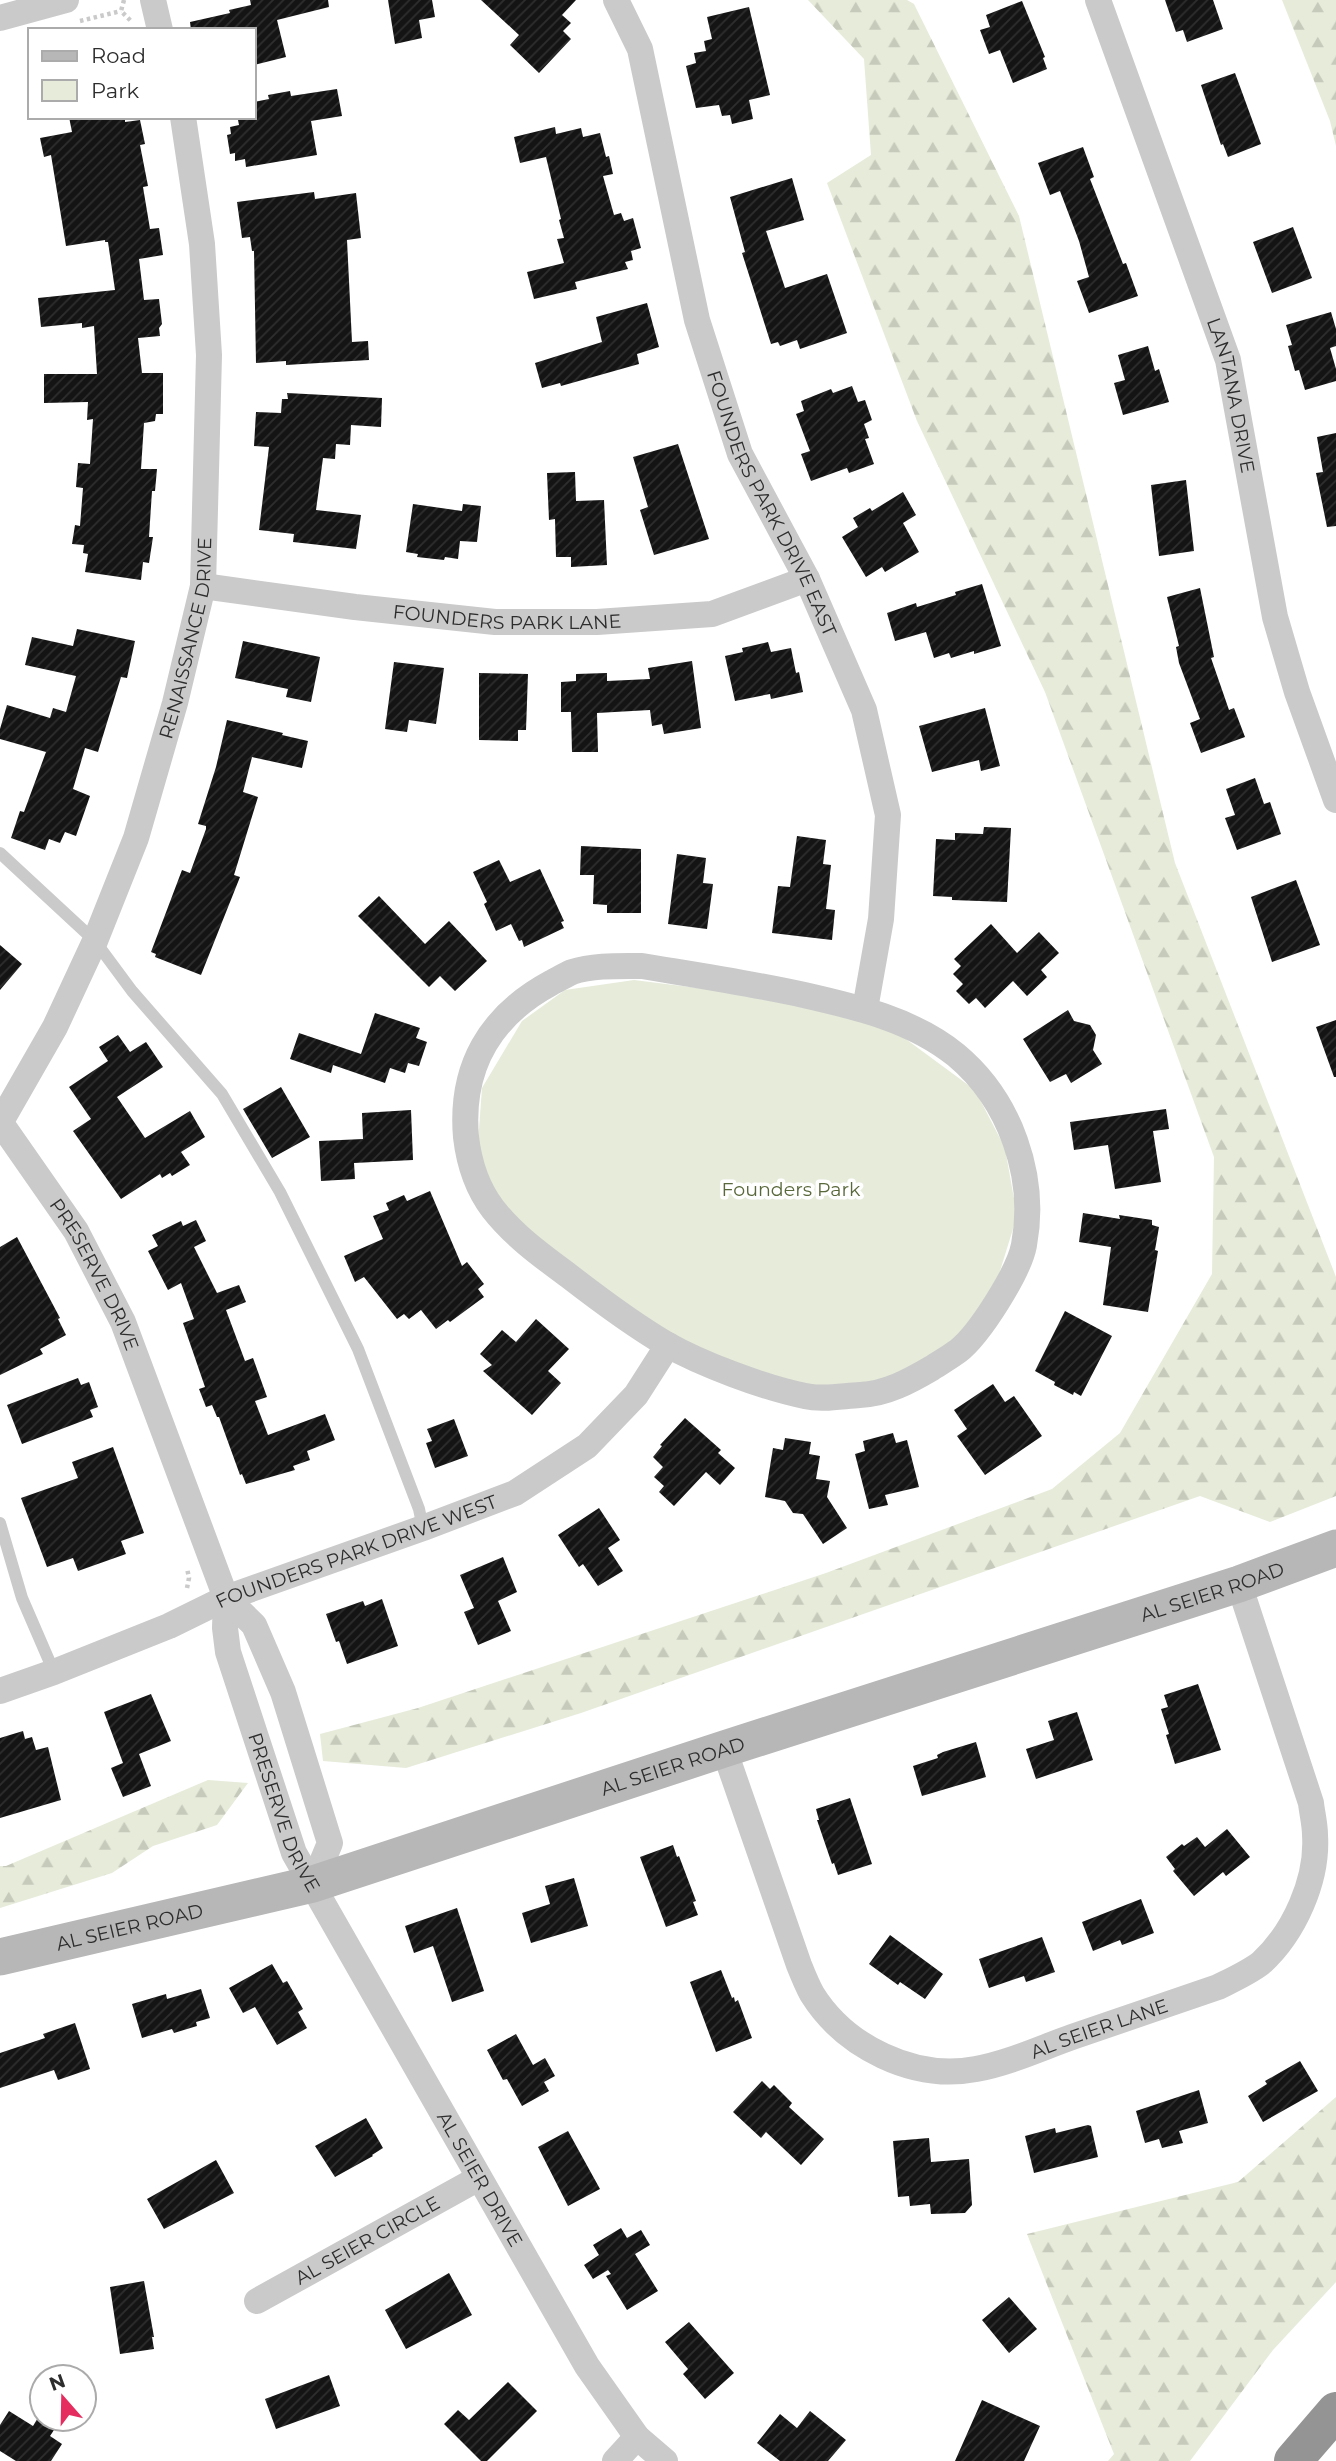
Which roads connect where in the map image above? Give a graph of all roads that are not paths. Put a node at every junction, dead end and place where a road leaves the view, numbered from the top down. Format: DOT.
graph roads {
  1 [pos="153,0"];
  2 [pos="617,0"];
  3 [pos="1097,0"];
  4 [pos="69,11"];
  5 [pos="0,18"];
  6 [pos="160,28"];
  7 [pos="183,119"];
  8 [pos="807,579"];
  9 [pos="203,586"];
  10 [pos="1336,800"];
  11 [pos="0,853"];
  12 [pos="95,941"];
  13 [pos="865,1009"];
  14 [pos="0,1123"];
  15 [pos="668,1345"];
  16 [pos="0,1523"];
  17 [pos="423,1528"];
  18 [pos="1336,1548"];
  19 [pos="1240,1584"];
  20 [pos="226,1598"];
  21 [pos="54,1672"];
  22 [pos="0,1691"];
  23 [pos="724,1749"];
  24 [pos="313,1884"];
  25 [pos="0,1957"];
  26 [pos="479,2178"];
  27 [pos="257,2301"];
  28 [pos="1336,2411"];
  29 [pos="638,2437"];
  30 [pos="615,2461"];
  31 [pos="665,2461"];
  32 [pos="1293,2461"];
  1 -- 6 [label="street"];
  2 -- 8 [label="street, FOUNDERS PARK DRIVE EAST"];
  3 -- 10 [label="street, LANTANA DRIVE"];
  4 -- 5 [label="street"];
  7 -- 9 [label="street, RENAISSANCE DRIVE"];
  8 -- 9 [label="street, FOUNDERS PARK LANE"];
  8 -- 13 [label="street, FOUNDERS PARK DRIVE EAST"];
  9 -- 12 [label="street, RENAISSANCE DRIVE"];
  11 -- 12 [label="lane"];
  12 -- 14 [label="street, RENAISSANCE DRIVE"];
  12 -- 17 [label="lane"];
  13 -- 15 [label="street"];
  13 -- 15 [label="street"];
  14 -- 20 [label="street, PRESERVE DRIVE"];
  15 -- 17 [label="street, FOUNDERS PARK DRIVE WEST"];
  16 -- 21 [label="lane"];
  17 -- 20 [label="street, FOUNDERS PARK DRIVE WEST"];
  18 -- 19 [label="street, AL SEIER ROAD"];
  19 -- 23 [label="street, AL SEIER ROAD"];
  19 -- 23 [label="street, AL SEIER LANE"];
  20 -- 21 [label="street, FOUNDERS PARK DRIVE WEST"];
  20 -- 24 [label="street, PRESERVE DRIVE"];
  20 -- 24 [label="street, PRESERVE DRIVE"];
  21 -- 22 [label="street, FOUNDERS PARK DRIVE WEST"];
  23 -- 24 [label="street, AL SEIER ROAD"];
  24 -- 25 [label="street, AL SEIER ROAD"];
  24 -- 26 [label="street, AL SEIER DRIVE"];
  26 -- 27 [label="street, AL SEIER CIRCLE"];
  26 -- 29 [label="street, AL SEIER DRIVE"];
  28 -- 32 [label="highway"];
  29 -- 30 [label="street"];
  29 -- 31 [label="street, AL SEIER DRIVE"];
}
